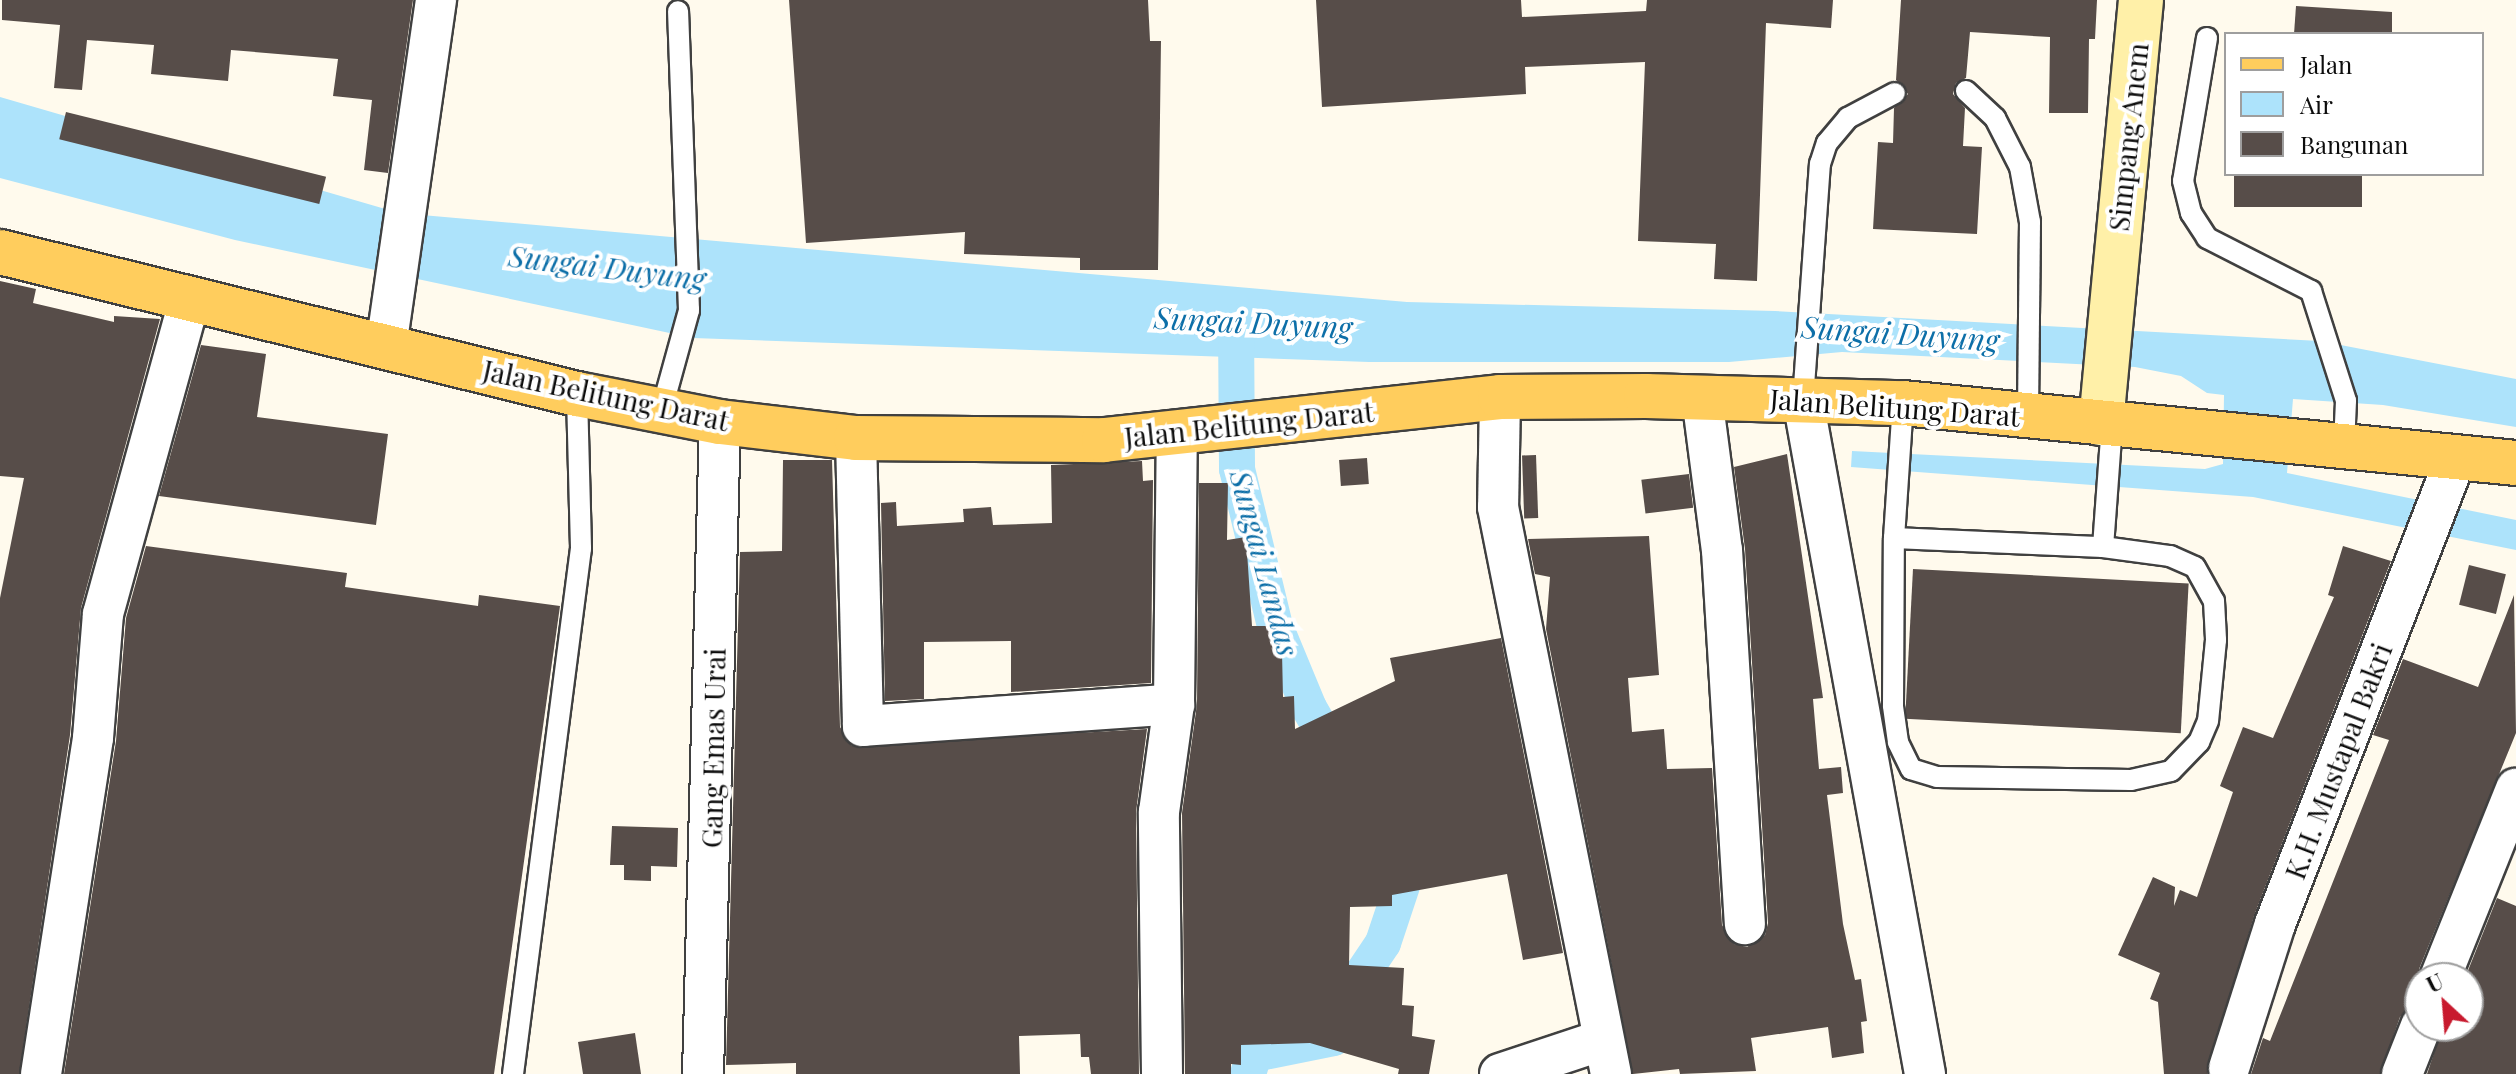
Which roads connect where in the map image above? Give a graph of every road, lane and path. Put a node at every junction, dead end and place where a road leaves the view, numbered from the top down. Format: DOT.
graph roads {
  1 [pos="436,0"];
  2 [pos="2141,0"];
  3 [pos="678,11"];
  4 [pos="2207,38"];
  5 [pos="1966,91"];
  6 [pos="1895,93"];
  7 [pos="0,252"];
  8 [pos="189,301"];
  9 [pos="386,347"];
  10 [pos="577,394"];
  11 [pos="1500,397"];
  12 [pos="1702,397"];
  13 [pos="1803,400"];
  14 [pos="1903,403"];
  15 [pos="661,412"];
  16 [pos="2028,416"];
  17 [pos="720,422"];
  18 [pos="2107,424"];
  19 [pos="1213,428"];
  20 [pos="856,438"];
  21 [pos="2332,444"];
  22 [pos="2456,458"];
  23 [pos="2516,463"];
  24 [pos="1894,538"];
  25 [pos="2103,547"];
  26 [pos="1174,704"];
  27 [pos="2516,789"];
  28 [pos="2499,878"];
  29 [pos="1745,924"];
  30 [pos="2449,962"];
  31 [pos="2415,1042"];
  32 [pos="1606,1057"];
  33 [pos="2229,1068"];
  34 [pos="41,1074"];
  35 [pos="513,1074"];
  36 [pos="703,1074"];
  37 [pos="1162,1074"];
  38 [pos="1500,1074"];
  39 [pos="1925,1074"];
  40 [pos="2402,1074"];
  1 -- 9 [label="street"];
  2 -- 18 [label="street, Simpang Anem"];
  3 -- 15 [label="lane"];
  4 -- 21 [label="lane"];
  5 -- 16 [label="lane"];
  6 -- 13 [label="lane"];
  7 -- 8 [label="main road, Jalan Belitung Darat"];
  8 -- 9 [label="main road, Jalan Belitung Darat"];
  8 -- 34 [label="street"];
  9 -- 10 [label="main road, Jalan Belitung Darat"];
  10 -- 15 [label="main road, Jalan Belitung Darat"];
  10 -- 35 [label="lane"];
  11 -- 12 [label="main road, Jalan Belitung Darat"];
  11 -- 19 [label="main road, Jalan Belitung Darat"];
  11 -- 32 [label="street"];
  12 -- 13 [label="main road, Jalan Belitung Darat"];
  12 -- 29 [label="street"];
  13 -- 14 [label="main road, Jalan Belitung Darat"];
  13 -- 39 [label="street"];
  14 -- 16 [label="main road, Jalan Belitung Darat"];
  14 -- 24 [label="lane"];
  15 -- 17 [label="main road, Jalan Belitung Darat"];
  16 -- 18 [label="main road, Jalan Belitung Darat"];
  17 -- 20 [label="main road, Jalan Belitung Darat"];
  17 -- 36 [label="street, Gang Emas Urai"];
  18 -- 21 [label="main road, Jalan Belitung Darat"];
  18 -- 25 [label="lane"];
  19 -- 20 [label="main road, Jalan Belitung Darat"];
  19 -- 26 [label="street"];
  20 -- 26 [label="street"];
  21 -- 22 [label="main road, Jalan Belitung Darat"];
  22 -- 23 [label="main road, Jalan Belitung Darat"];
  22 -- 33 [label="street, K.H. Mustapal Bakri"];
  24 -- 25 [label="lane"];
  24 -- 25 [label="lane"];
  26 -- 37 [label="street"];
  27 -- 28 [label="street"];
  28 -- 30 [label="street"];
  31 -- 40 [label="street"];
  32 -- 38 [label="street"];
}
